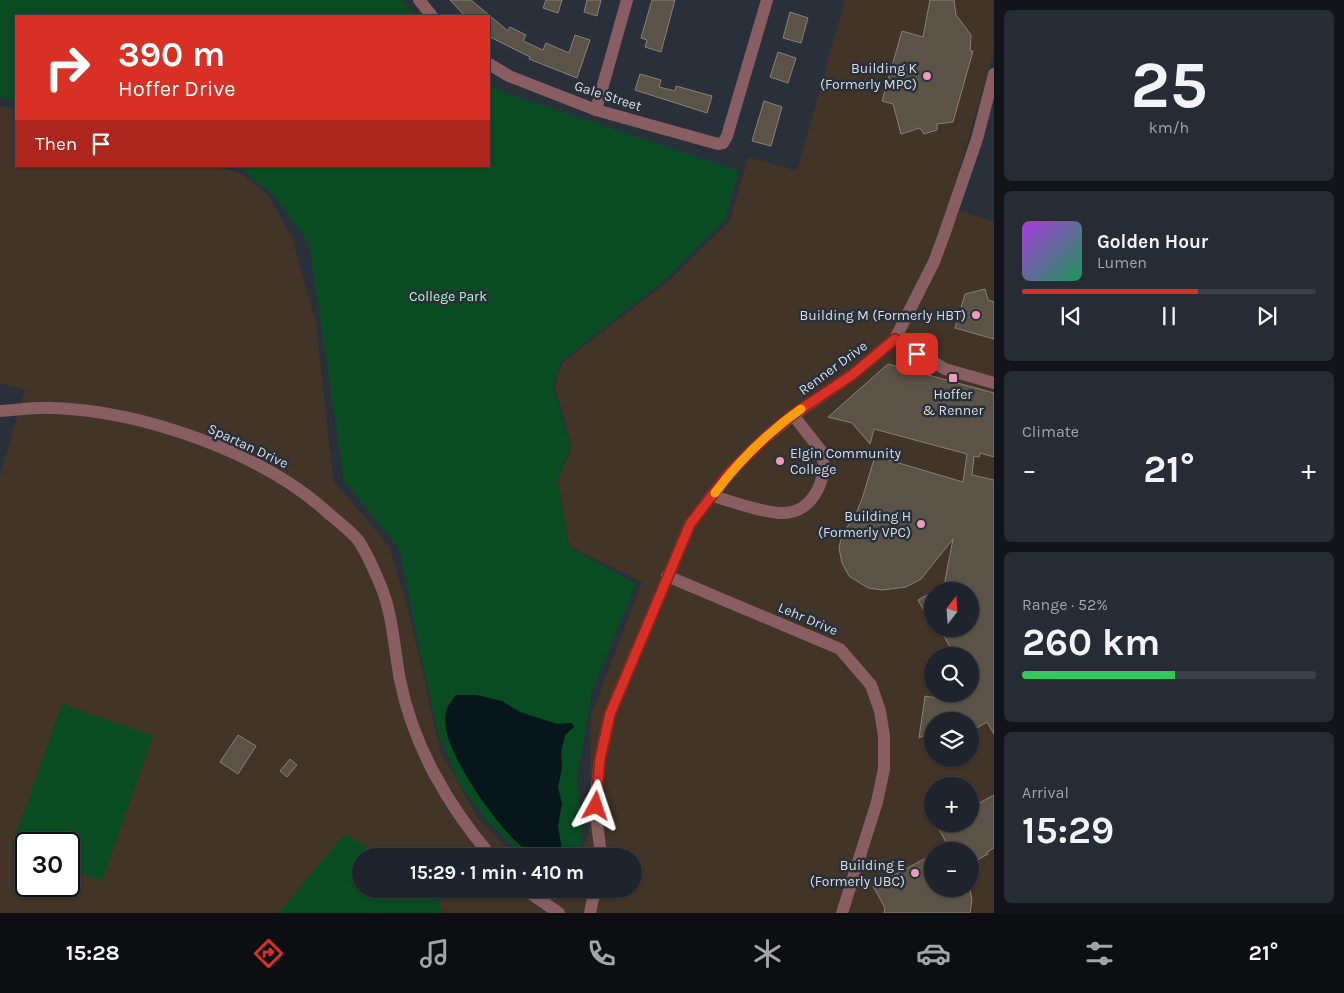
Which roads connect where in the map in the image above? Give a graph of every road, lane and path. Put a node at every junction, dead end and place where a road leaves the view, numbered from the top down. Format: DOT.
graph roads {
  1 [pos="419,0"];
  2 [pos="627,0"];
  3 [pos="767,0"];
  4 [pos="431,15"];
  5 [pos="490,65"];
  6 [pos="994,74"];
  7 [pos="596,110"];
  8 [pos="895,339"];
  9 [pos="994,383"];
  10 [pos="0,411"];
  11 [pos="792,415"];
  12 [pos="712,496"];
  13 [pos="668,576"];
  14 [pos="483,848"];
  15 [pos="600,848"];
  16 [pos="537,898"];
  17 [pos="593,898"];
  18 [pos="559,913"];
  19 [pos="590,913"];
  20 [pos="842,913"];
  1 -- 4 [label="street"];
  2 -- 7 [label="street"];
  3 -- 7 [label="street, Gale Street"];
  5 -- 7 [label="street, Gale Street"];
  6 -- 8 [label="street, Renner Drive"];
  8 -- 9 [label="street"];
  8 -- 11 [label="street, Renner Drive"];
  10 -- 14 [label="street, Spartan Drive"];
  11 -- 12 [label="street, Renner Drive"];
  11 -- 12 [label="street"];
  12 -- 13 [label="street, Renner Drive"];
  13 -- 15 [label="street, Renner Drive"];
  13 -- 20 [label="street, Lehr Drive"];
  16 -- 18 [label="street"];
  17 -- 19 [label="street"];
}
